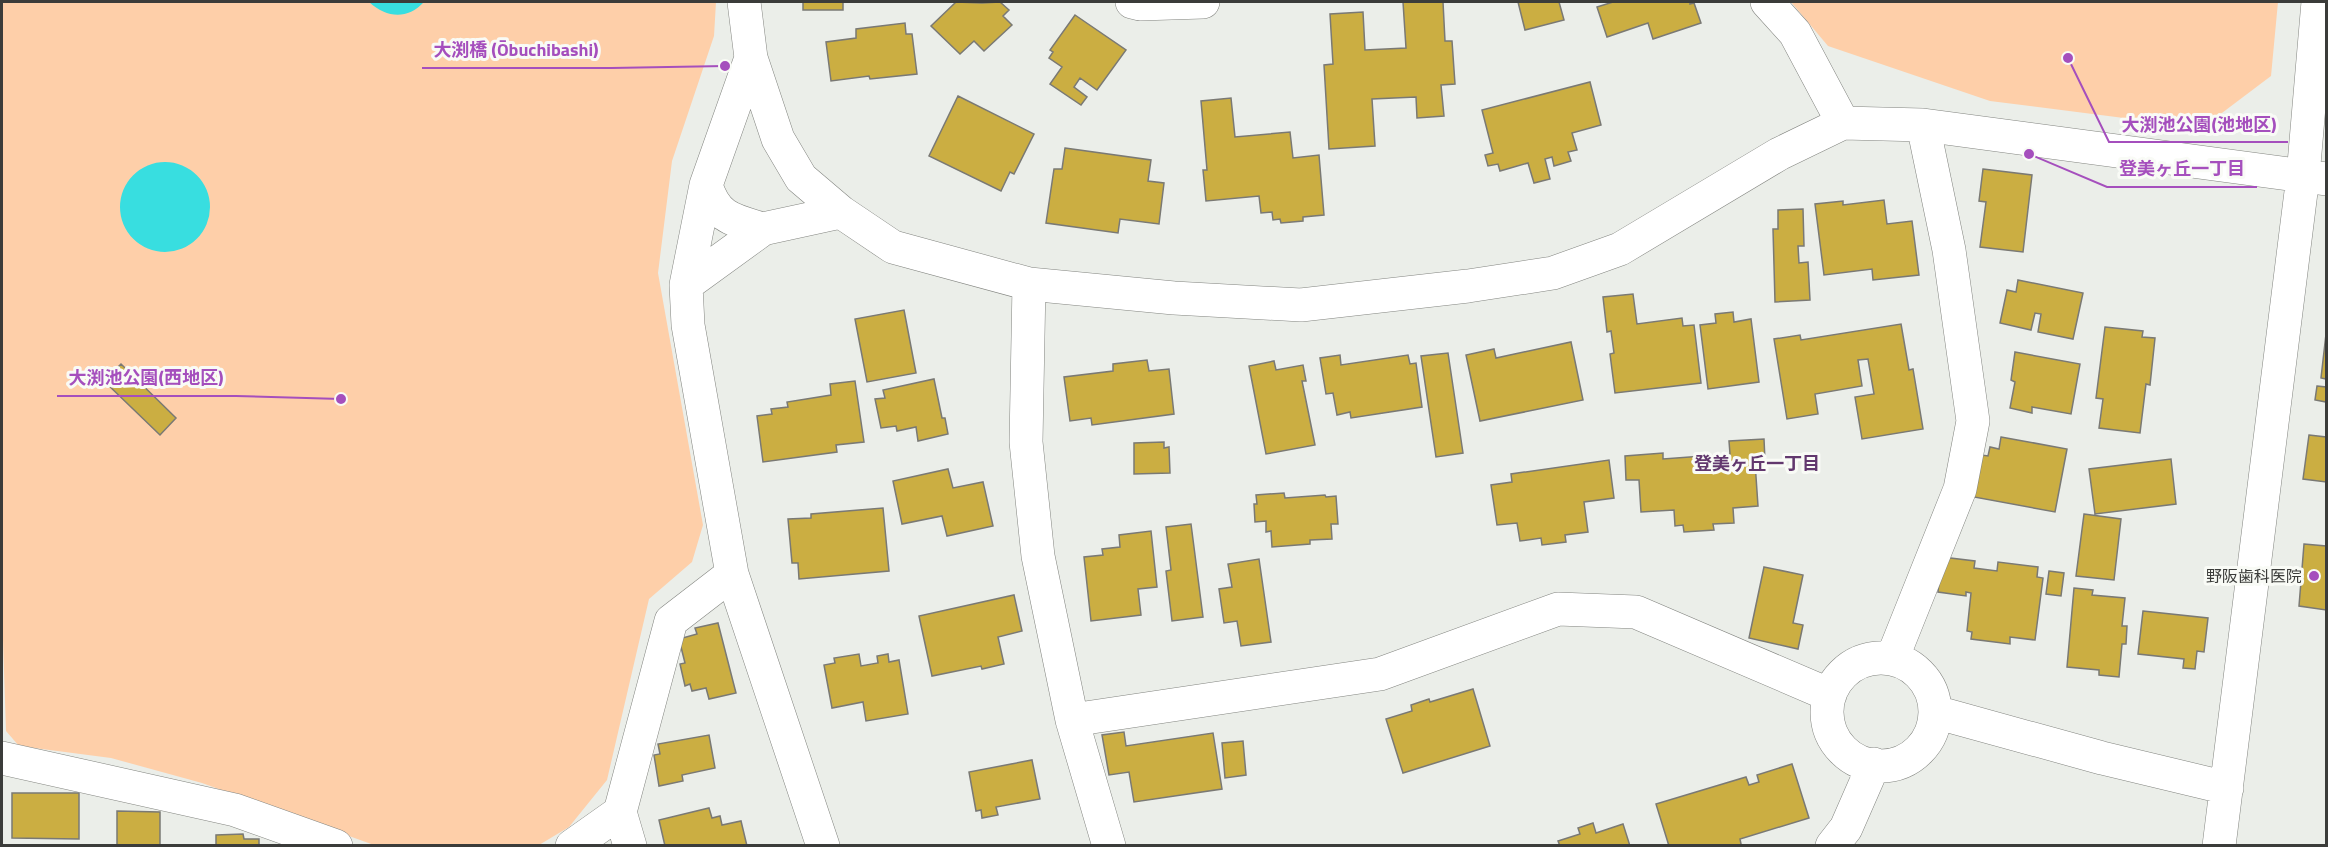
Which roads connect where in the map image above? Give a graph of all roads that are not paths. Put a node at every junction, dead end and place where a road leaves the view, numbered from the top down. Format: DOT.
graph roads {
  1 [pos="744,2"];
  2 [pos="1132,2"];
  3 [pos="1203,2"];
  4 [pos="1767,2"];
  5 [pos="2318,2"];
  6 [pos="750,58"];
  7 [pos="1843,123"];
  8 [pos="1923,125"];
  9 [pos="2315,177"];
  10 [pos="706,185"];
  11 [pos="841,212"];
  12 [pos="764,230"];
  13 [pos="1029,284"];
  14 [pos="686,285"];
  15 [pos="732,574"];
  16 [pos="1892,658"];
  17 [pos="1830,695"];
  18 [pos="1935,712"];
  19 [pos="1072,720"];
  20 [pos="2,758"];
  21 [pos="1874,765"];
  22 [pos="2227,788"];
  23 [pos="620,812"];
  24 [pos="2219,845"];
  25 [pos="336,846"];
  26 [pos="572,846"];
  27 [pos="630,846"];
  28 [pos="823,846"];
  29 [pos="1109,846"];
  30 [pos="1832,846"];
  1 -- 6 [label="street"];
  2 -- 3 [label="street"];
  4 -- 7 [label="street"];
  5 -- 9 [label="street"];
  6 -- 10 [label="street"];
  6 -- 11 [label="street"];
  7 -- 8 [label="street"];
  7 -- 13 [label="street"];
  8 -- 9 [label="street"];
  8 -- 16 [label="street"];
  9 -- 22 [label="street"];
  10 -- 12 [label="street"];
  10 -- 14 [label="street"];
  11 -- 12 [label="street"];
  11 -- 13 [label="street"];
  12 -- 14 [label="street"];
  13 -- 19 [label="street"];
  14 -- 15 [label="street"];
  15 -- 23 [label="street"];
  15 -- 28 [label="street"];
  16 -- 17 [label="street"];
  16 -- 18 [label="street"];
  17 -- 19 [label="street"];
  17 -- 21 [label="street"];
  18 -- 21 [label="street"];
  18 -- 22 [label="street"];
  19 -- 29 [label="street"];
  20 -- 25 [label="street"];
  21 -- 30 [label="street"];
  22 -- 24 [label="street"];
  23 -- 26 [label="street"];
  23 -- 27 [label="street"];
}
